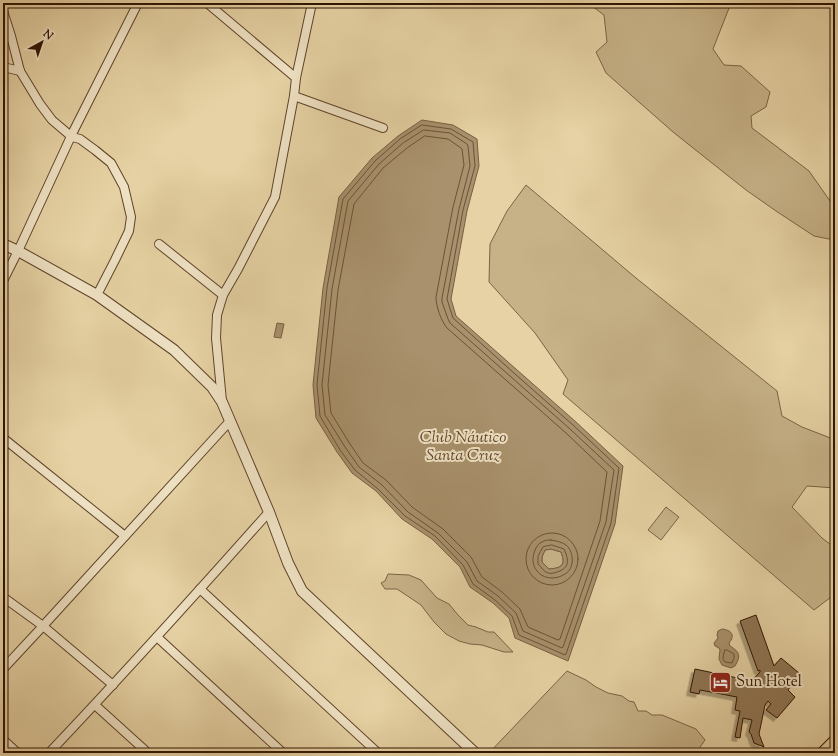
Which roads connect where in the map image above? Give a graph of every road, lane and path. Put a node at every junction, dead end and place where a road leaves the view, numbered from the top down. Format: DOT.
graph roads {
  1 [pos="138,3"];
  2 [pos="207,3"];
  3 [pos="312,3"];
  4 [pos="3,12"];
  5 [pos="3,67"];
  6 [pos="20,71"];
  7 [pos="296,78"];
  8 [pos="294,96"];
  9 [pos="383,128"];
  10 [pos="72,136"];
  11 [pos="3,244"];
  12 [pos="160,244"];
  13 [pos="18,251"];
  14 [pos="3,281"];
  15 [pos="97,295"];
  16 [pos="223,295"];
  17 [pos="222,402"];
  18 [pos="230,421"];
  19 [pos="3,438"];
  20 [pos="269,512"];
  21 [pos="125,536"];
  22 [pos="200,589"];
  23 [pos="3,597"];
  24 [pos="43,626"];
  25 [pos="157,637"];
  26 [pos="3,669"];
  27 [pos="113,685"];
  28 [pos="95,705"];
  29 [pos="3,740"];
  30 [pos="835,742"];
  31 [pos="16,753"];
  32 [pos="50,753"];
  33 [pos="148,753"];
  34 [pos="283,753"];
  35 [pos="378,753"];
  36 [pos="475,753"];
  37 [pos="824,753"];
  1 -- 10 [label="street"];
  2 -- 7 [label="street"];
  3 -- 7 [label="street"];
  4 -- 6 [label="street"];
  5 -- 6 [label="street"];
  6 -- 10 [label="street"];
  7 -- 8 [label="street"];
  8 -- 9 [label="street"];
  8 -- 16 [label="street"];
  10 -- 13 [label="street"];
  10 -- 15 [label="street"];
  11 -- 13 [label="street"];
  12 -- 16 [label="street"];
  13 -- 14 [label="street"];
  13 -- 15 [label="street"];
  15 -- 17 [label="street"];
  16 -- 17 [label="street"];
  17 -- 18 [label="street"];
  18 -- 20 [label="street"];
  18 -- 21 [label="street"];
  19 -- 21 [label="street"];
  20 -- 22 [label="street"];
  20 -- 36 [label="street"];
  21 -- 24 [label="street"];
  22 -- 25 [label="street"];
  22 -- 35 [label="street"];
  23 -- 24 [label="street"];
  24 -- 26 [label="street"];
  24 -- 27 [label="street"];
  25 -- 27 [label="street"];
  25 -- 34 [label="street"];
  27 -- 28 [label="street"];
  28 -- 32 [label="street"];
  28 -- 33 [label="street"];
  29 -- 31 [label="street"];
  30 -- 37 [label="highway"];
}
